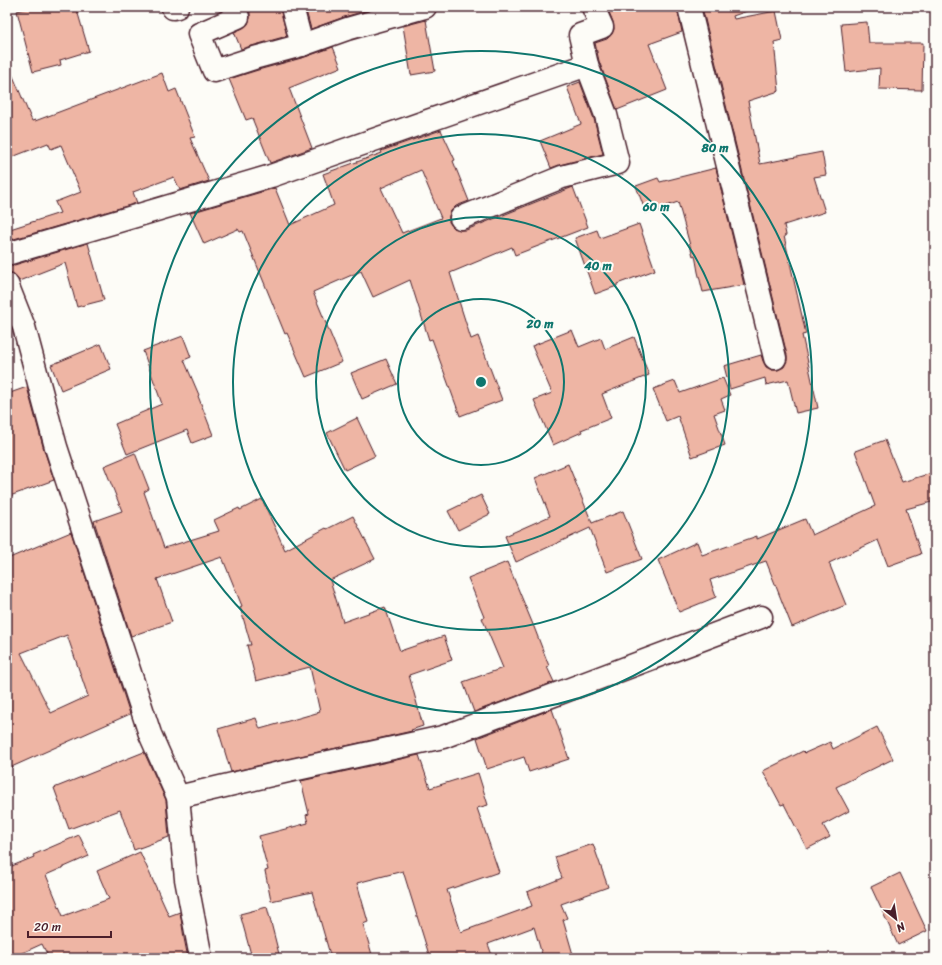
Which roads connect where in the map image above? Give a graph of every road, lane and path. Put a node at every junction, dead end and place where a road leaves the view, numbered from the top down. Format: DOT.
graph roads {
  1 [pos="173,7"];
  2 [pos="177,7"];
  3 [pos="234,7"];
  4 [pos="292,7"];
  5 [pos="425,7"];
  6 [pos="593,7"];
  7 [pos="689,7"];
  8 [pos="302,44"];
  9 [pos="587,64"];
  10 [pos="460,218"];
  11 [pos="7,254"];
  12 [pos="7,284"];
  13 [pos="774,358"];
  14 [pos="761,617"];
  15 [pos="178,797"];
  16 [pos="201,958"];
  1 -- 2 [label="street"];
  3 -- 8 [label="street"];
  4 -- 8 [label="street"];
  5 -- 8 [label="street"];
  6 -- 9 [label="street"];
  7 -- 13 [label="street"];
  9 -- 10 [label="street"];
  9 -- 11 [label="street"];
  12 -- 15 [label="street"];
  14 -- 15 [label="street"];
  15 -- 16 [label="street"];
}
